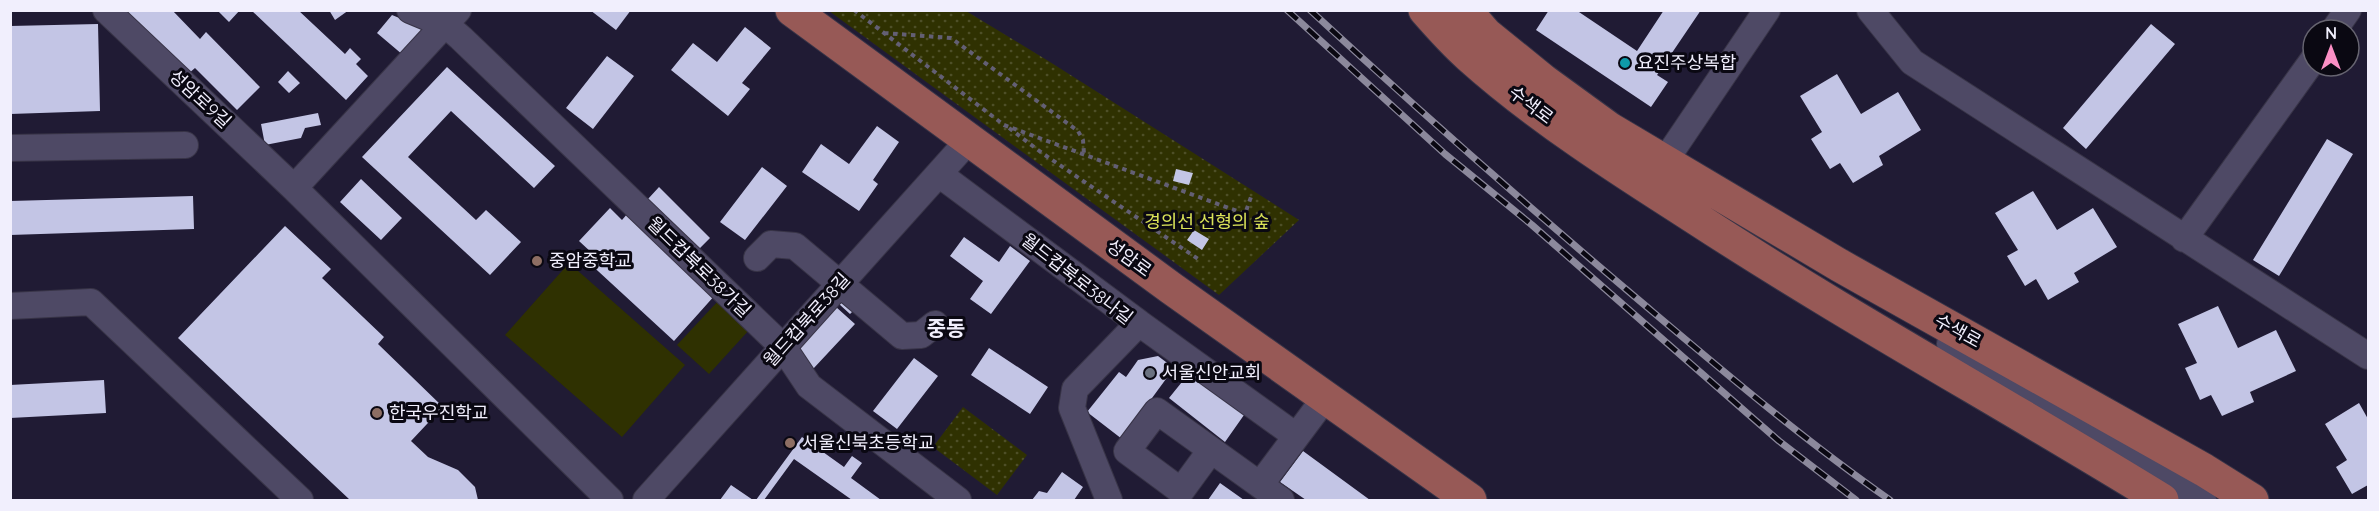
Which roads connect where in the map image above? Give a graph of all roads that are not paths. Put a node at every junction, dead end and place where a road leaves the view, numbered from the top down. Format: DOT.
graph roads {
  1 [pos="106,10"];
  2 [pos="410,10"];
  3 [pos="792,10"];
  4 [pos="1425,10"];
  5 [pos="1465,10"];
  6 [pos="1767,10"];
  7 [pos="1870,10"];
  8 [pos="452,18"];
  9 [pos="2301,77"];
  10 [pos="969,140"];
  11 [pos="185,145"];
  12 [pos="10,148"];
  13 [pos="939,174"];
  14 [pos="1655,175"];
  15 [pos="294,188"];
  16 [pos="2184,238"];
  17 [pos="757,258"];
  18 [pos="840,284"];
  19 [pos="10,306"];
  20 [pos="1139,323"];
  21 [pos="935,324"];
  22 [pos="783,347"];
  23 [pos="2368,356"];
  24 [pos="2018,364"];
  25 [pos="1325,398"];
  26 [pos="1296,436"];
  27 [pos="1211,450"];
  28 [pos="1260,485"];
  29 [pos="1181,496"];
  30 [pos="300,501"];
  31 [pos="610,501"];
  32 [pos="646,501"];
  33 [pos="958,501"];
  34 [pos="1109,501"];
  35 [pos="1281,501"];
  36 [pos="1470,501"];
  37 [pos="2162,501"];
  38 [pos="2203,501"];
  39 [pos="2252,501"];
  1 -- 15 [label="street, 성암로9길"];
  2 -- 8 [label="street"];
  3 -- 10 [label="main road, 성암로"];
  4 -- 14 [label="main road, 수색로"];
  5 -- 14 [label="main road, 수색로"];
  6 -- 14 [label="street"];
  7 -- 16 [label="street"];
  8 -- 15 [label="street"];
  8 -- 22 [label="street, 월드컵북로38가길"];
  9 -- 16 [label="street"];
  10 -- 13 [label="street, 월드컵북로38길"];
  10 -- 25 [label="main road, 성암로"];
  11 -- 12 [label="street"];
  13 -- 18 [label="street, 월드컵북로38길"];
  13 -- 20 [label="street, 월드컵북로38나길"];
  14 -- 24 [label="main road, 수색로"];
  14 -- 37 [label="main road, 수색로"];
  15 -- 31 [label="street, 성암로9길"];
  16 -- 23 [label="street"];
  17 -- 18 [label="street"];
  18 -- 21 [label="street"];
  18 -- 22 [label="street, 월드컵북로38길"];
  19 -- 30 [label="street"];
  20 -- 26 [label="street"];
  20 -- 34 [label="street, 월드컵북로38나길"];
  22 -- 32 [label="street, 월드컵북로38길"];
  22 -- 33 [label="street, 월드컵북로38가길"];
  24 -- 38 [label="street"];
  24 -- 39 [label="main road, 수색로"];
  25 -- 26 [label="street"];
  25 -- 36 [label="main road, 성암로"];
  26 -- 28 [label="street"];
  27 -- 28 [label="street"];
  27 -- 29 [label="street"];
  27 -- 29 [label="street"];
  28 -- 35 [label="street"];
}
